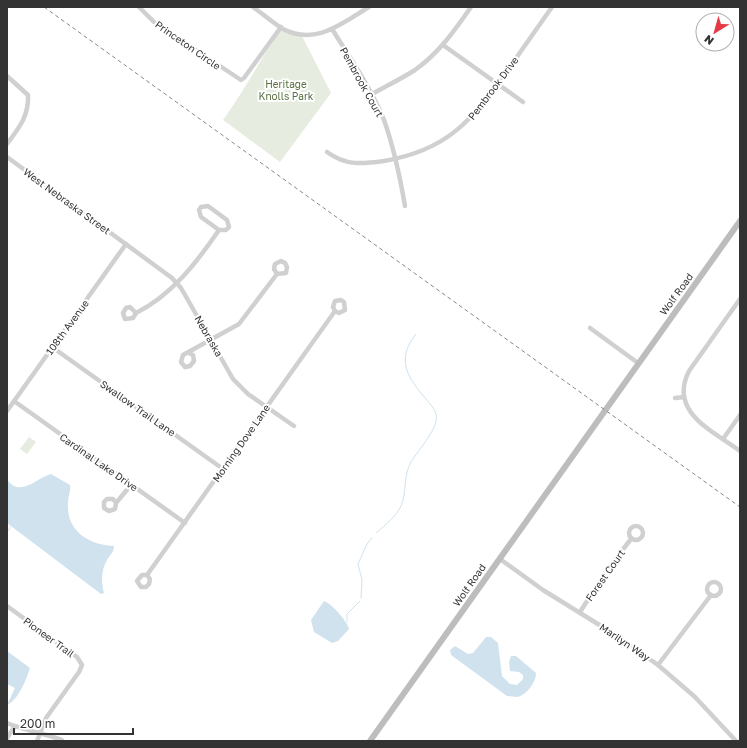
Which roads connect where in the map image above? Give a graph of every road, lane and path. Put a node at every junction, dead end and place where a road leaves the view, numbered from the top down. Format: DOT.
graph roads {
  1 [pos="138,7"];
  2 [pos="253,7"];
  3 [pos="369,7"];
  4 [pos="471,7"];
  5 [pos="552,7"];
  6 [pos="281,27"];
  7 [pos="332,29"];
  8 [pos="443,45"];
  9 [pos="7,76"];
  10 [pos="498,84"];
  11 [pos="372,94"];
  12 [pos="523,102"];
  13 [pos="7,144"];
  14 [pos="327,152"];
  15 [pos="7,157"];
  16 [pos="396,159"];
  17 [pos="405,206"];
  18 [pos="740,222"];
  19 [pos="738,229"];
  20 [pos="219,230"];
  21 [pos="126,244"];
  22 [pos="277,274"];
  23 [pos="176,282"];
  24 [pos="740,299"];
  25 [pos="335,311"];
  26 [pos="136,313"];
  27 [pos="590,328"];
  28 [pos="211,340"];
  29 [pos="52,347"];
  30 [pos="189,353"];
  31 [pos="638,363"];
  32 [pos="684,397"];
  33 [pos="675,398"];
  34 [pos="14,401"];
  35 [pos="267,408"];
  36 [pos="7,411"];
  37 [pos="740,415"];
  38 [pos="294,426"];
  39 [pos="724,439"];
  40 [pos="740,451"];
  41 [pos="223,469"];
  42 [pos="131,485"];
  43 [pos="116,503"];
  44 [pos="185,523"];
  45 [pos="631,539"];
  46 [pos="500,559"];
  47 [pos="147,575"];
  48 [pos="711,595"];
  49 [pos="7,606"];
  50 [pos="580,612"];
  51 [pos="658,665"];
  52 [pos="7,723"];
  53 [pos="15,726"];
  54 [pos="39,733"];
  55 [pos="62,740"];
  56 [pos="7,741"];
  57 [pos="37,741"];
  58 [pos="370,741"];
  59 [pos="739,741"];
  1 -- 6 [label="street, Princeton Circle"];
  2 -- 6 [label="street"];
  3 -- 7 [label="street"];
  4 -- 8 [label="street"];
  5 -- 10 [label="street, Pembrook Drive"];
  6 -- 7 [label="street"];
  7 -- 11 [label="street, Pembrook Court"];
  8 -- 10 [label="street"];
  8 -- 11 [label="street"];
  9 -- 13 [label="street"];
  10 -- 12 [label="street"];
  10 -- 16 [label="street, Pembrook Drive"];
  11 -- 16 [label="street, Pembrook Court"];
  14 -- 16 [label="street, Pembrook Drive"];
  15 -- 21 [label="street, West Nebraska Street"];
  16 -- 17 [label="street, Pembrook Court"];
  18 -- 19 [label="main road, Wolf Road"];
  19 -- 31 [label="main road, Wolf Road"];
  20 -- 20 [label="street"];
  20 -- 23 [label="street"];
  21 -- 23 [label="street, Nebraska"];
  21 -- 29 [label="street, 108th Avenue"];
  22 -- 28 [label="street"];
  23 -- 26 [label="street"];
  23 -- 28 [label="street, Nebraska"];
  24 -- 32 [label="street"];
  25 -- 35 [label="street, Morning Dove Lane"];
  27 -- 31 [label="street"];
  28 -- 30 [label="street"];
  28 -- 35 [label="street, Nebraska"];
  29 -- 34 [label="street, 108th Avenue"];
  29 -- 41 [label="street, Swallow Trail Lane"];
  31 -- 46 [label="main road, Wolf Road"];
  32 -- 33 [label="street"];
  32 -- 39 [label="street"];
  34 -- 36 [label="street, 108th Avenue"];
  34 -- 42 [label="street, Cardinal Lake Drive"];
  35 -- 38 [label="street, Nebraska"];
  35 -- 41 [label="street, Morning Dove Lane"];
  37 -- 39 [label="street"];
  39 -- 40 [label="street"];
  41 -- 44 [label="street, Morning Dove Lane"];
  42 -- 43 [label="street"];
  42 -- 44 [label="street, Cardinal Lake Drive"];
  44 -- 47 [label="street, Morning Dove Lane"];
  45 -- 50 [label="street, Forest Court"];
  46 -- 50 [label="street, Marilyn Way"];
  46 -- 58 [label="main road, Wolf Road"];
  48 -- 51 [label="street"];
  49 -- 54 [label="street, Pioneer Trail"];
  50 -- 51 [label="street, Marilyn Way"];
  51 -- 59 [label="street, Marilyn Way"];
  52 -- 53 [label="street"];
  53 -- 54 [label="street"];
  53 -- 56 [label="street"];
  54 -- 55 [label="street"];
  54 -- 57 [label="street"];
}
